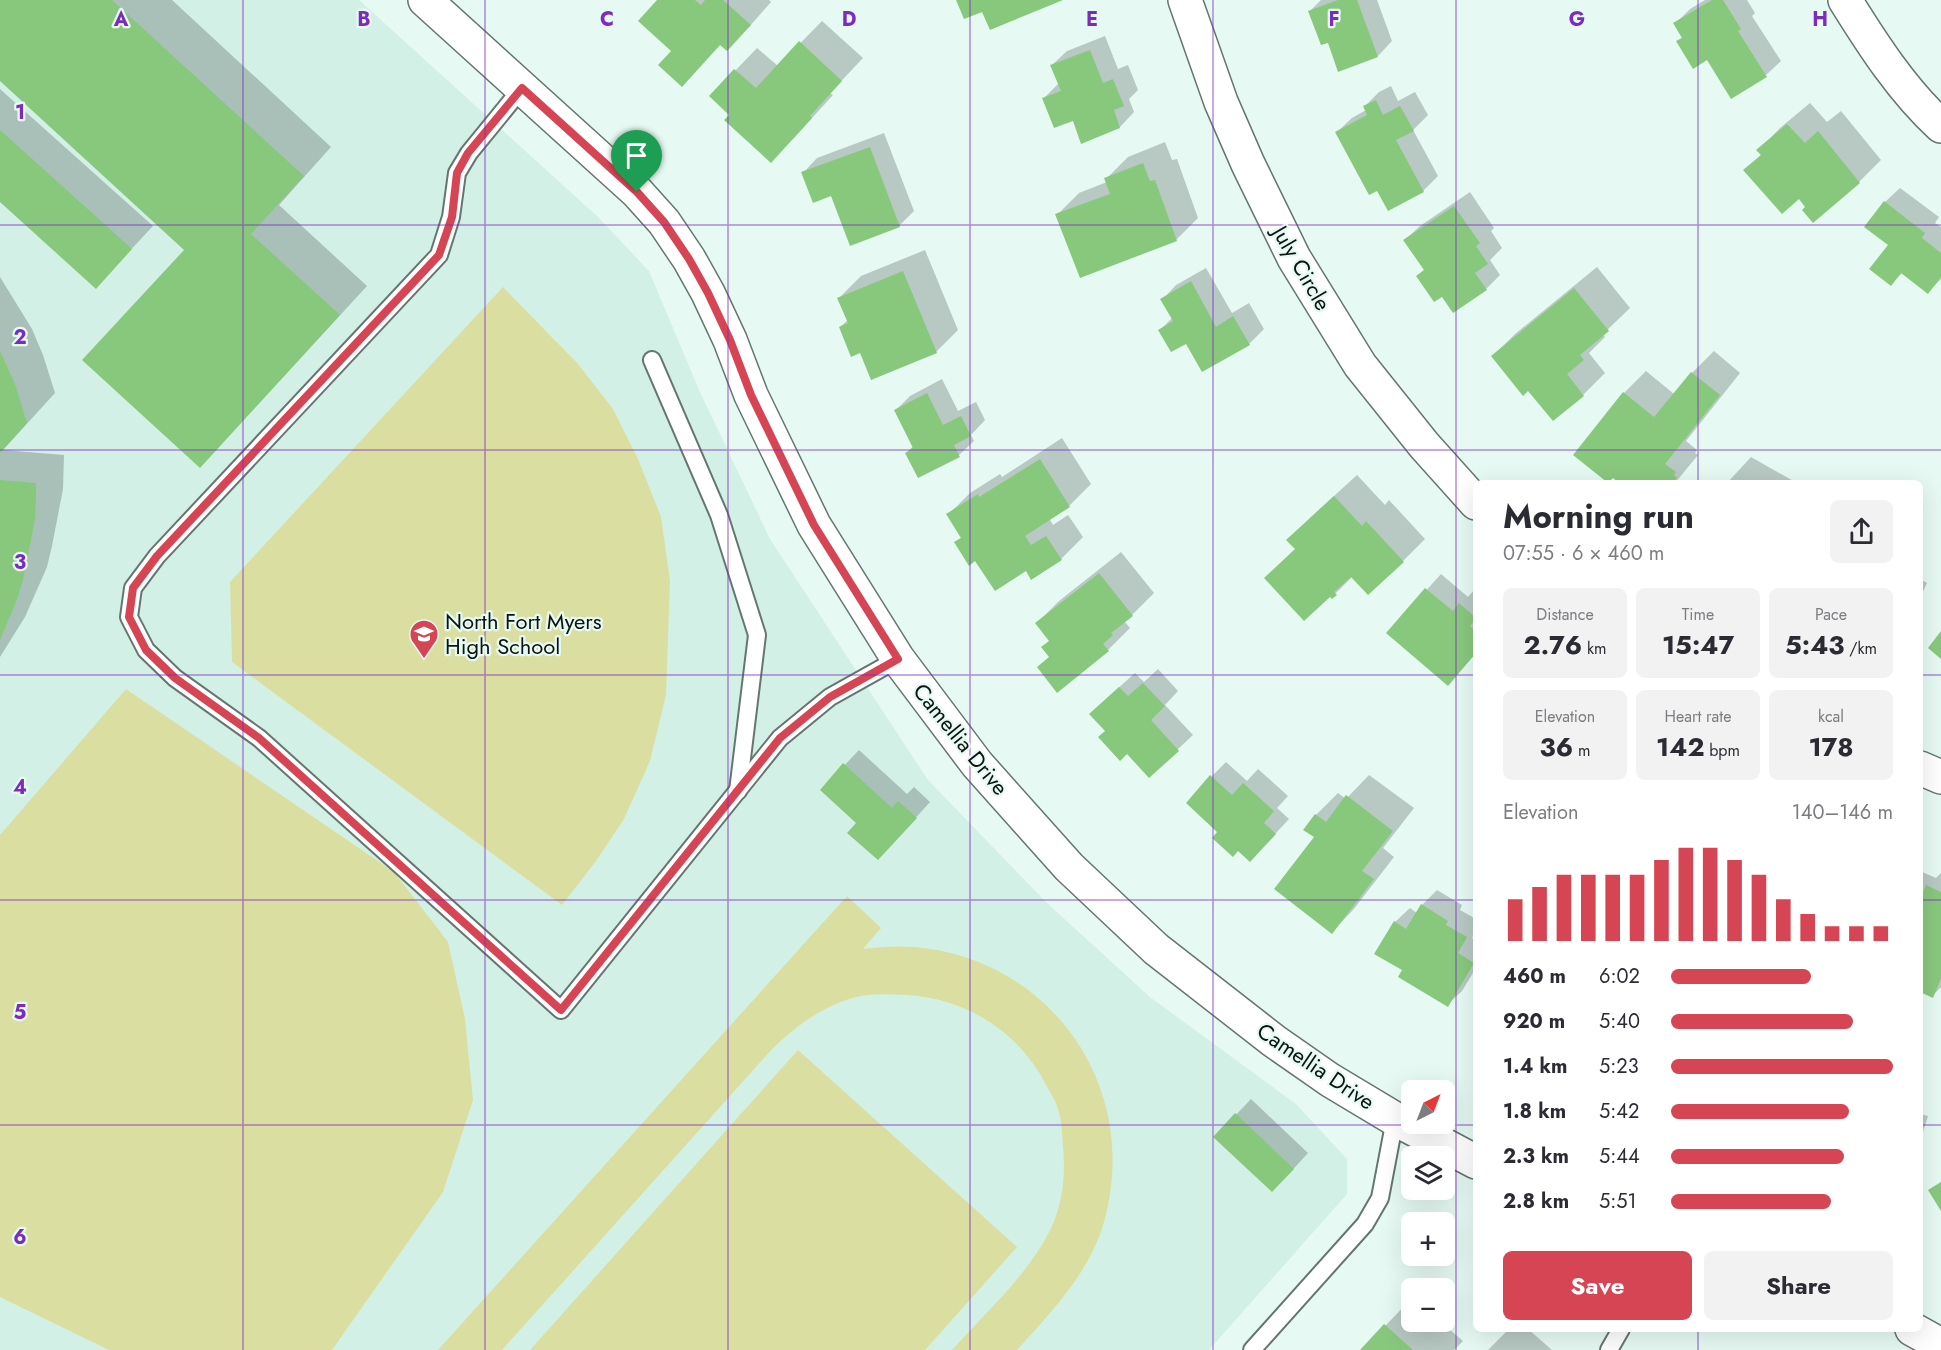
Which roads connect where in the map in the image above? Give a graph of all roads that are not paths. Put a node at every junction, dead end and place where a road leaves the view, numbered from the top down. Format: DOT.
graph roads {
  1 [pos="425,0"];
  2 [pos="1185,0"];
  3 [pos="1845,0"];
  4 [pos="522,88"];
  5 [pos="1941,126"];
  6 [pos="652,360"];
  7 [pos="1473,499"];
  8 [pos="898,659"];
  9 [pos="1923,769"];
  10 [pos="1941,777"];
  11 [pos="738,791"];
  12 [pos="1395,1119"];
  13 [pos="1473,1160"];
  14 [pos="1619,1332"];
  15 [pos="1917,1332"];
  16 [pos="1941,1346"];
  17 [pos="1252,1350"];
  18 [pos="1609,1350"];
  1 -- 4 [label="street, Camellia Drive"];
  2 -- 7 [label="street, July Circle"];
  3 -- 5 [label="street"];
  4 -- 8 [label="street, Camellia Drive"];
  4 -- 11 [label="lane"];
  6 -- 11 [label="lane"];
  8 -- 11 [label="lane"];
  8 -- 12 [label="street, Camellia Drive"];
  9 -- 10 [label="street"];
  12 -- 13 [label="street, Camellia Drive"];
  12 -- 17 [label="lane"];
  14 -- 18 [label="lane"];
  15 -- 16 [label="street"];
}
